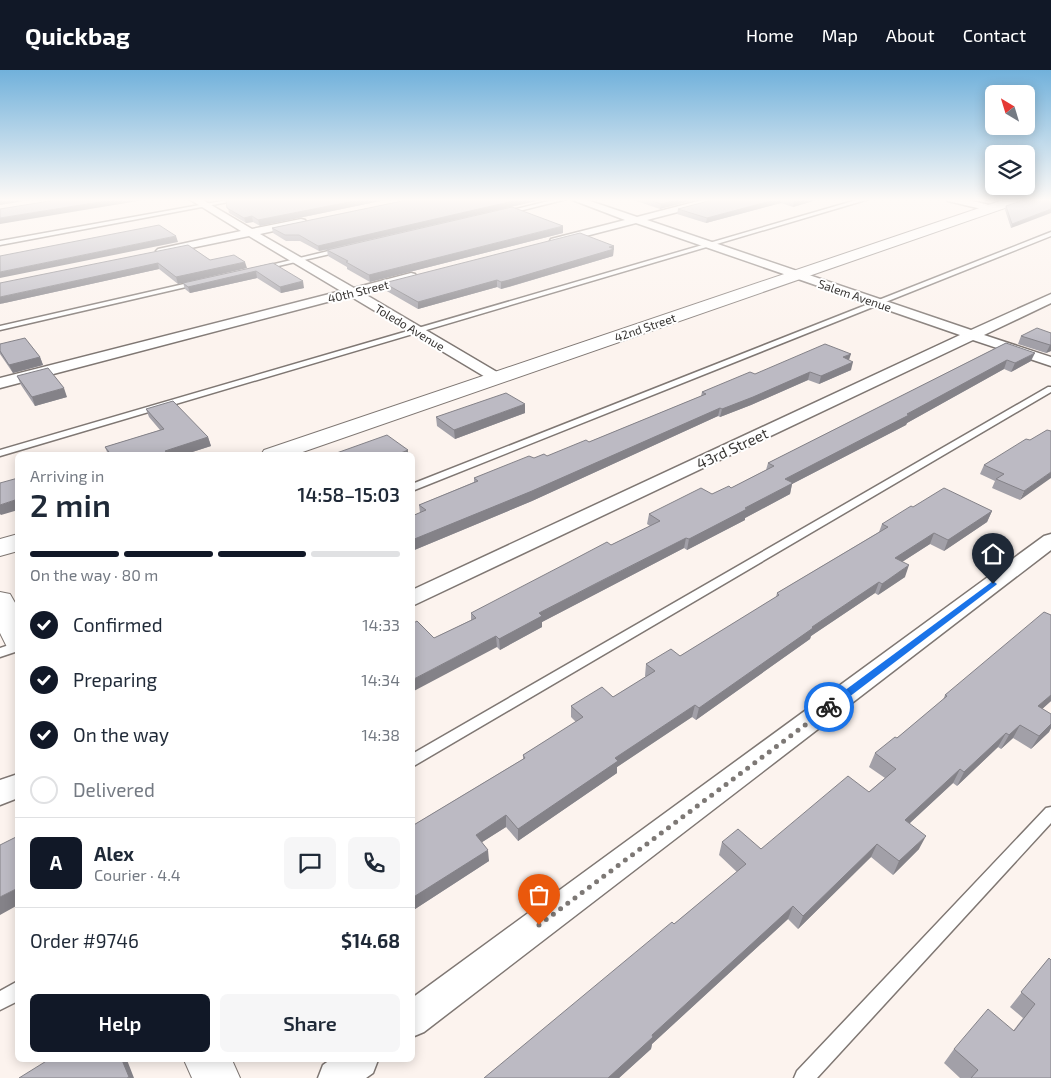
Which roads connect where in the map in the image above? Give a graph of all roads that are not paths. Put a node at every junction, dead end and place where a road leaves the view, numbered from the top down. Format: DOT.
graph roads {
  1 [pos="183,246"];
  2 [pos="274,246"];
  3 [pos="705,246"];
  4 [pos="712,246"];
  5 [pos="880,246"];
  6 [pos="1021,246"];
  7 [pos="345,249"];
  8 [pos="154,252"];
  9 [pos="297,260"];
  10 [pos="249,271"];
  11 [pos="428,273"];
  12 [pos="796,275"];
  13 [pos="201,282"];
  14 [pos="352,292"];
  15 [pos="1051,298"];
  16 [pos="878,303"];
  17 [pos="0,328"];
  18 [pos="418,331"];
  19 [pos="971,335"];
  20 [pos="1051,362"];
  21 [pos="497,378"];
  22 [pos="0,383"];
  23 [pos="1051,389"];
  24 [pos="281,452"];
  25 [pos="0,453"];
  26 [pos="415,487"];
  27 [pos="1051,540"];
  28 [pos="15,543"];
  29 [pos="0,548"];
  30 [pos="415,598"];
  31 [pos="0,601"];
  32 [pos="15,634"];
  33 [pos="15,647"];
  34 [pos="0,653"];
  35 [pos="415,759"];
  36 [pos="15,786"];
  37 [pos="0,793"];
  38 [pos="1051,813"];
  39 [pos="15,992"];
  40 [pos="0,1001"];
  41 [pos="415,1018"];
  42 [pos="209,1062"];
  43 [pos="357,1062"];
  44 [pos="216,1078"];
  45 [pos="336,1078"];
  46 [pos="804,1078"];
  1 -- 8 [label="street"];
  2 -- 9 [label="street, Toledo Avenue"];
  3 -- 18 [label="lane"];
  4 -- 12 [label="street, Salem Avenue"];
  5 -- 12 [label="street, 42nd Street"];
  6 -- 16 [label="lane"];
  7 -- 9 [label="lane"];
  9 -- 10 [label="lane"];
  9 -- 14 [label="street, Toledo Avenue"];
  11 -- 14 [label="street, 40th Street"];
  12 -- 16 [label="street, Salem Avenue"];
  12 -- 21 [label="street, 42nd Street"];
  13 -- 17 [label="lane"];
  14 -- 18 [label="street, Toledo Avenue"];
  14 -- 22 [label="street, 40th Street"];
  15 -- 19 [label="street, 43rd Street"];
  16 -- 19 [label="street, Salem Avenue"];
  16 -- 26 [label="lane"];
  18 -- 21 [label="street, Toledo Avenue"];
  18 -- 25 [label="lane"];
  19 -- 20 [label="street, Salem Avenue"];
  19 -- 30 [label="street, 43rd Street"];
  21 -- 24 [label="street, 42nd Street"];
  23 -- 35 [label="lane"];
  27 -- 41 [label="street"];
  28 -- 29 [label="street"];
  31 -- 32 [label="street"];
  33 -- 34 [label="lane"];
  36 -- 37 [label="street"];
  38 -- 46 [label="lane"];
  39 -- 40 [label="lane"];
  42 -- 44 [label="street"];
  43 -- 45 [label="street"];
}
